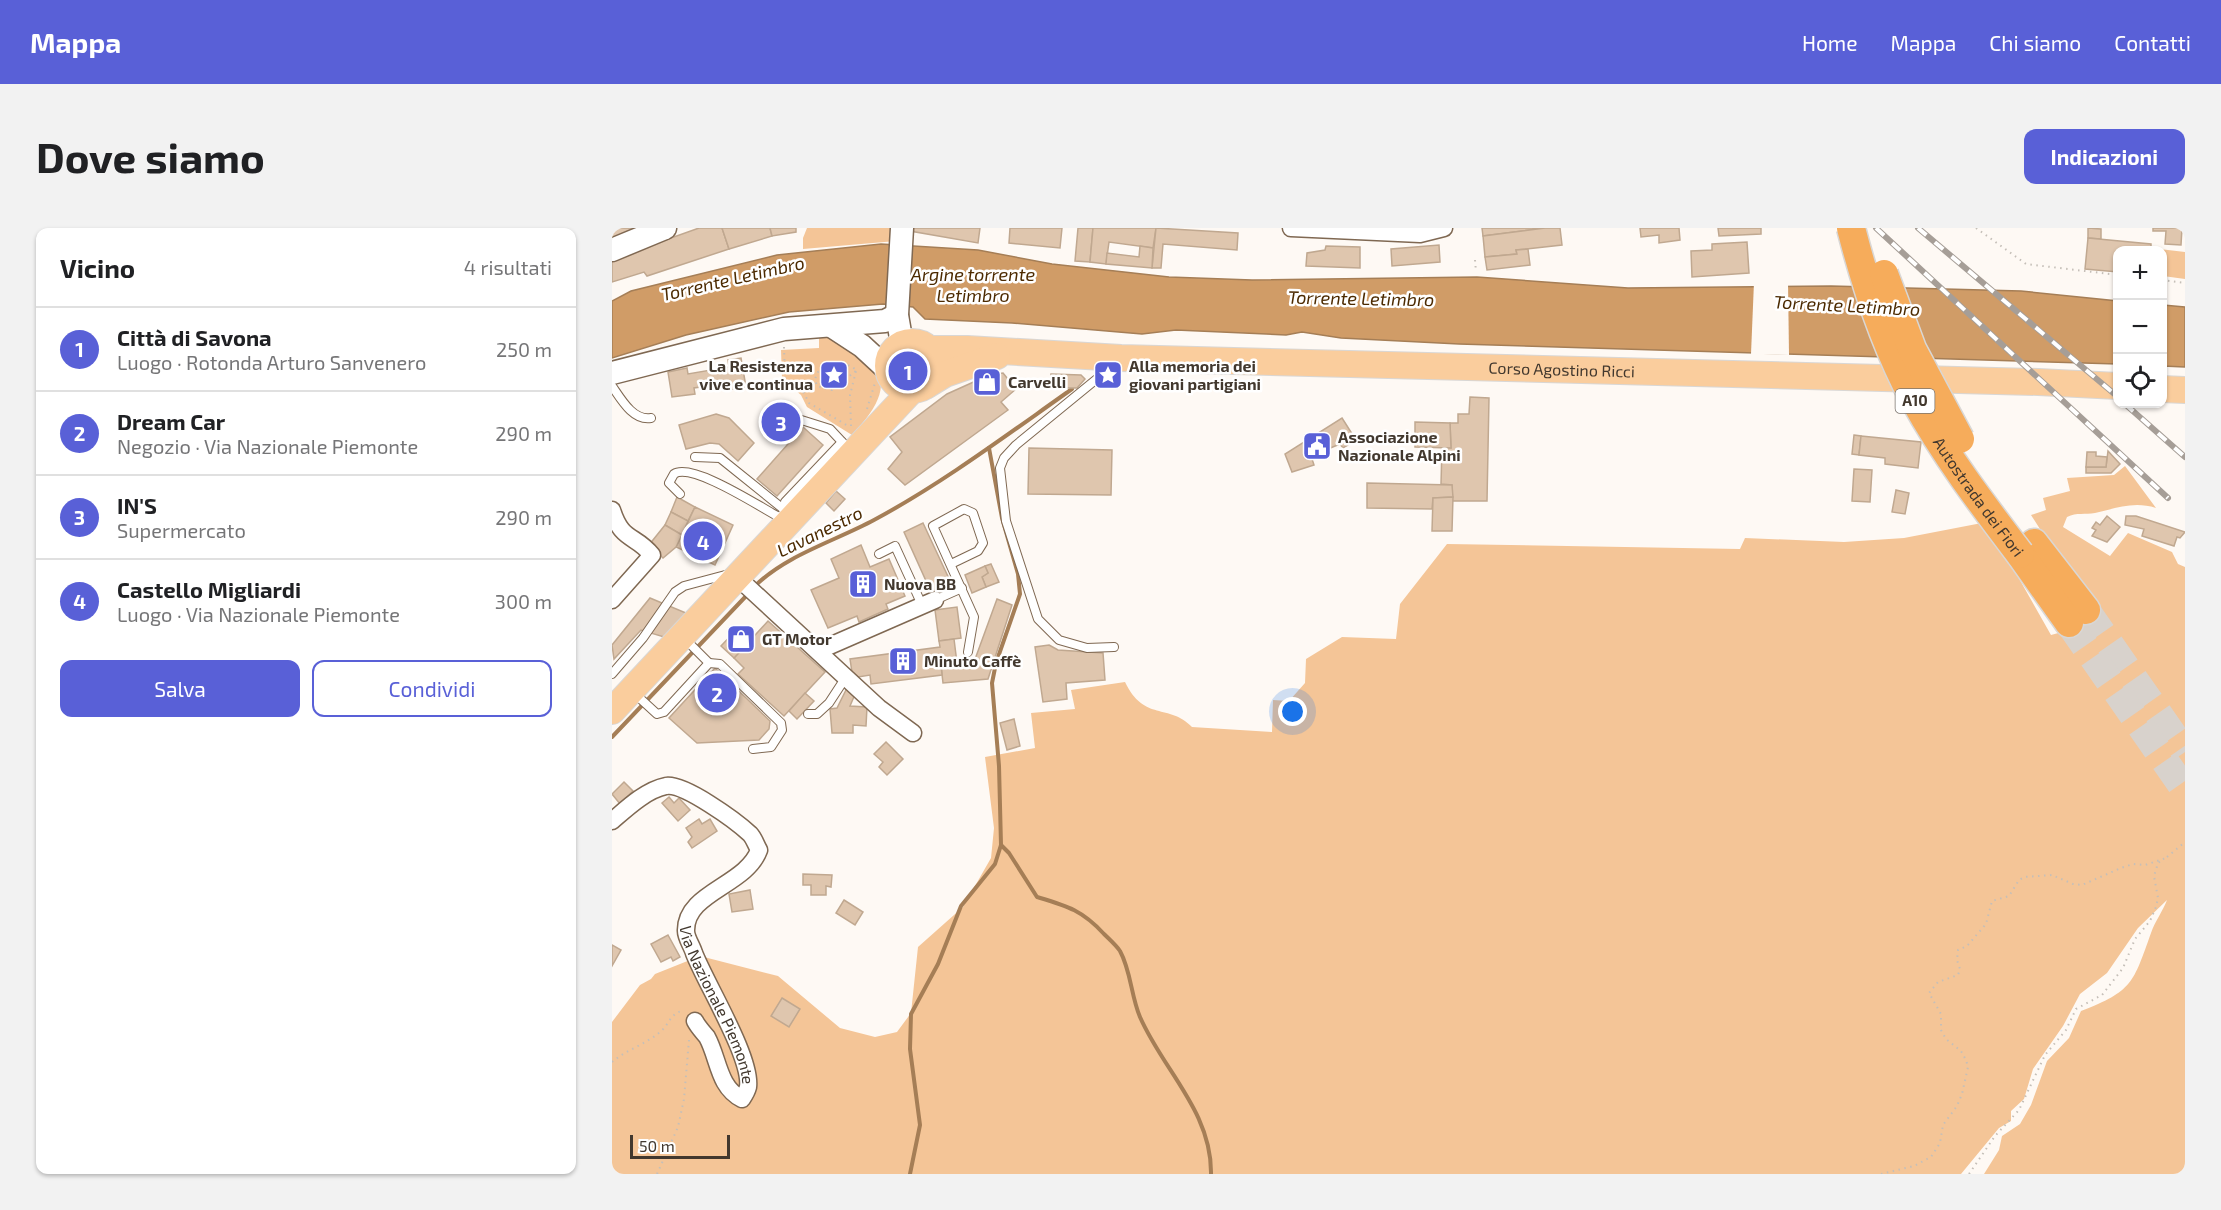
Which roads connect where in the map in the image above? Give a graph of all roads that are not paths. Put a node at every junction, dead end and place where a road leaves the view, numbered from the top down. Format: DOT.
graph roads {
  1 [pos="664,228"];
  2 [pos="902,228"];
  3 [pos="1291,228"];
  4 [pos="1444,228"];
  5 [pos="1851,228"];
  6 [pos="1870,228"];
  7 [pos="1386,231"];
  8 [pos="1420,231"];
  9 [pos="612,250"];
  10 [pos="898,311"];
  11 [pos="833,327"];
  12 [pos="929,349"];
  13 [pos="1006,353"];
  14 [pos="1121,358"];
  15 [pos="899,371"];
  16 [pos="612,373"];
  17 [pos="612,386"];
  18 [pos="2113,386"];
  19 [pos="2167,389"];
  20 [pos="2185,390"];
  21 [pos="651,418"];
  22 [pos="795,418"];
  23 [pos="856,432"];
  24 [pos="695,457"];
  25 [pos="680,494"];
  26 [pos="612,510"];
  27 [pos="789,513"];
  28 [pos="2027,549"];
  29 [pos="879,554"];
  30 [pos="951,564"];
  31 [pos="741,576"];
  32 [pos="962,588"];
  33 [pos="612,600"];
  34 [pos="928,602"];
  35 [pos="2078,617"];
  36 [pos="682,636"];
  37 [pos="1114,647"];
  38 [pos="818,651"];
  39 [pos="968,652"];
  40 [pos="709,663"];
  41 [pos="612,674"];
  42 [pos="846,677"];
  43 [pos="631,691"];
  44 [pos="612,711"];
  45 [pos="808,714"];
  46 [pos="913,733"];
  47 [pos="753,749"];
  48 [pos="612,821"];
  49 [pos="695,1021"];
  1 -- 9 [label="main road"];
  2 -- 10 [label="main road"];
  3 -- 7 [label="street"];
  4 -- 8 [label="street"];
  5 -- 28 [label="highway, Autostrada dei Fiori / A10, bridge"];
  6 -- 28 [label="highway, Autostrada dei Fiori / A10, bridge"];
  7 -- 8 [label="street"];
  10 -- 11 [label="main road"];
  10 -- 15 [label="main road"];
  11 -- 15 [label="main road"];
  11 -- 16 [label="main road"];
  12 -- 13 [label="main road, Corso Agostino Ricci"];
  12 -- 15 [label="main road, Corso Agostino Ricci"];
  12 -- 15 [label="main road"];
  13 -- 14 [label="main road, Corso Agostino Ricci"];
  13 -- 15 [label="main road, Corso Agostino Ricci"];
  14 -- 18 [label="main road, Corso Agostino Ricci"];
  14 -- 37 [label="lane"];
  15 -- 23 [label="main road"];
  17 -- 21 [label="lane"];
  19 -- 20 [label="main road"];
  22 -- 23 [label="lane"];
  23 -- 27 [label="main road"];
  24 -- 27 [label="lane"];
  25 -- 27 [label="lane"];
  26 -- 33 [label="street"];
  27 -- 31 [label="main road"];
  28 -- 35 [label="highway, Autostrada dei Fiori / A10"];
  29 -- 34 [label="lane"];
  30 -- 30 [label="lane"];
  30 -- 32 [label="lane"];
  31 -- 36 [label="main road"];
  31 -- 38 [label="street"];
  31 -- 41 [label="lane"];
  32 -- 34 [label="lane"];
  32 -- 39 [label="lane"];
  34 -- 38 [label="street"];
  36 -- 40 [label="lane"];
  36 -- 43 [label="main road"];
  38 -- 42 [label="street"];
  40 -- 43 [label="lane"];
  40 -- 47 [label="lane"];
  42 -- 45 [label="lane"];
  42 -- 46 [label="street"];
  43 -- 44 [label="main road"];
  48 -- 49 [label="street, Via Nazionale Piemonte"];
}
